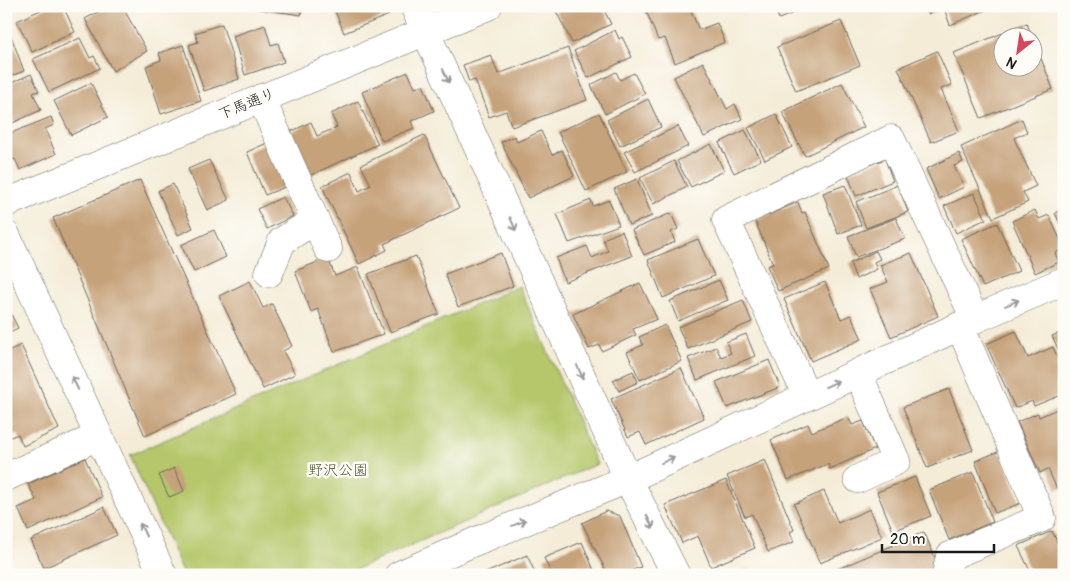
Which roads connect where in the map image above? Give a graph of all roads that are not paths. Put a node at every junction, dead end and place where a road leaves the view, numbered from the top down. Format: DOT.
graph roads {
  1 [pos="414,6"];
  2 [pos="488,6"];
  3 [pos="426,31"];
  4 [pos="261,98"];
  5 [pos="6,202"];
  6 [pos="315,220"];
  7 [pos="6,235"];
  8 [pos="328,249"];
  9 [pos="269,274"];
  10 [pos="1064,281"];
  11 [pos="968,322"];
  12 [pos="858,373"];
  13 [pos="807,396"];
  14 [pos="99,436"];
  15 [pos="6,477"];
  16 [pos="628,479"];
  17 [pos="858,479"];
  18 [pos="1053,515"];
  19 [pos="163,575"];
  20 [pos="399,575"];
  21 [pos="676,575"];
  22 [pos="946,575"];
  1 -- 3 [label="street"];
  2 -- 3 [label="street, 下馬通り"];
  3 -- 4 [label="street, 下馬通り"];
  3 -- 16 [label="street, one-way"];
  4 -- 5 [label="street, 下馬通り"];
  4 -- 6 [label="street"];
  6 -- 8 [label="street"];
  6 -- 9 [label="street"];
  14 -- 7 [label="street, one-way"];
  11 -- 10 [label="street, one-way"];
  11 -- 12 [label="street"];
  11 -- 13 [label="street"];
  11 -- 18 [label="street"];
  13 -- 12 [label="street, one-way"];
  12 -- 17 [label="street"];
  16 -- 13 [label="street, one-way"];
  14 -- 15 [label="street"];
  19 -- 14 [label="street, one-way"];
  20 -- 16 [label="street, one-way"];
  16 -- 21 [label="street, one-way"];
  18 -- 22 [label="street"];
}
